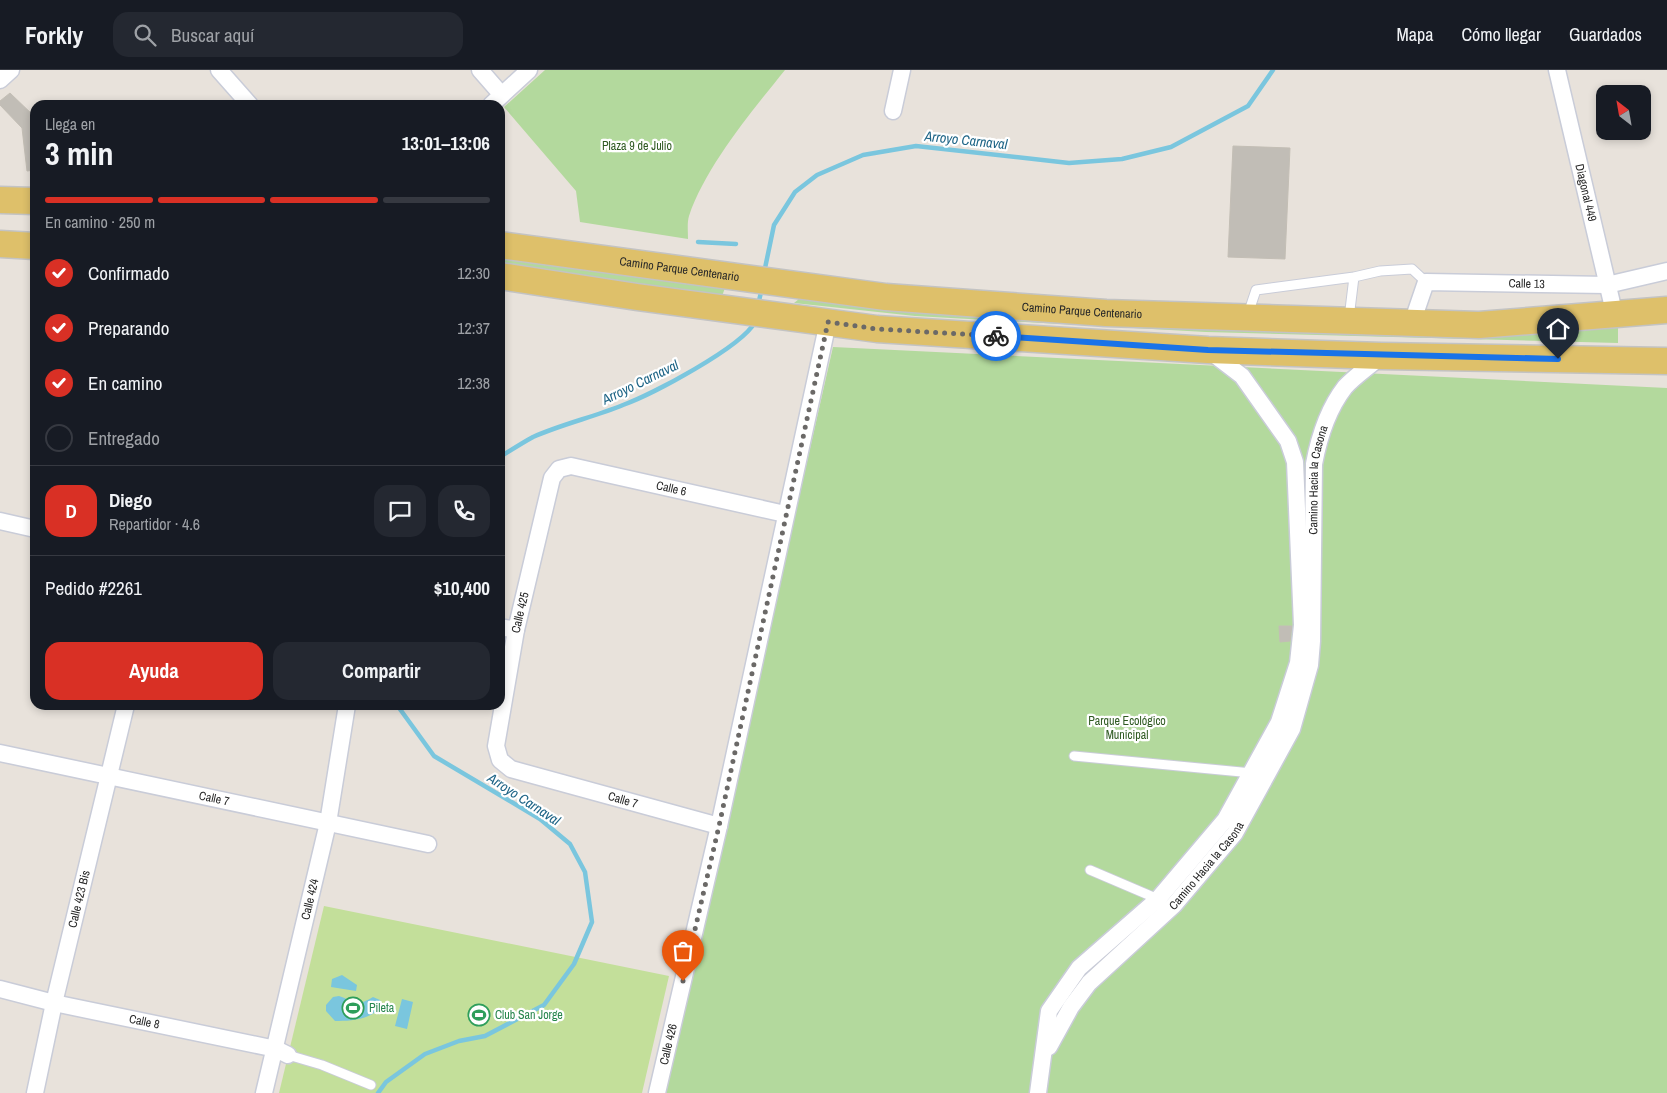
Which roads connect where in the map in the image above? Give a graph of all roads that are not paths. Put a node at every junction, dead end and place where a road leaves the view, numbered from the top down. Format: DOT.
graph roads {
  1 [pos="11,70"];
  2 [pos="219,70"];
  3 [pos="480,70"];
  4 [pos="530,70"];
  5 [pos="902,70"];
  6 [pos="1557,70"];
  7 [pos="0,80"];
  8 [pos="246,100"];
  9 [pos="496,100"];
  10 [pos="893,112"];
  11 [pos="0,200"];
  12 [pos="30,201"];
  13 [pos="0,218"];
  14 [pos="30,218"];
  15 [pos="0,244"];
  16 [pos="30,246"];
  17 [pos="505,246"];
  18 [pos="1667,271"];
  19 [pos="505,277"];
  20 [pos="1354,277"];
  21 [pos="1426,282"];
  22 [pos="1607,285"];
  23 [pos="1667,310"];
  24 [pos="1615,316"];
  25 [pos="1247,317"];
  26 [pos="1349,320"];
  27 [pos="816,321"];
  28 [pos="1412,322"];
  29 [pos="1208,350"];
  30 [pos="1381,356"];
  31 [pos="1667,361"];
  32 [pos="559,469"];
  33 [pos="785,514"];
  34 [pos="0,521"];
  35 [pos="30,528"];
  36 [pos="508,629"];
  37 [pos="1307,633"];
  38 [pos="505,658"];
  39 [pos="125,710"];
  40 [pos="346,710"];
  41 [pos="500,710"];
  42 [pos="0,753"];
  43 [pos="1074,756"];
  44 [pos="500,760"];
  45 [pos="108,777"];
  46 [pos="1254,780"];
  47 [pos="328,823"];
  48 [pos="719,826"];
  49 [pos="428,844"];
  50 [pos="1090,870"];
  51 [pos="1167,896"];
  52 [pos="0,989"];
  53 [pos="54,1003"];
  54 [pos="282,1052"];
  55 [pos="371,1085"];
  56 [pos="35,1093"];
  57 [pos="264,1093"];
  58 [pos="657,1093"];
  59 [pos="1038,1093"];
  1 -- 7 [label="street"];
  2 -- 8 [label="street"];
  3 -- 9 [label="street"];
  4 -- 9 [label="street"];
  5 -- 10 [label="street"];
  6 -- 22 [label="street, Diagonal 449"];
  11 -- 12 [label="main road"];
  13 -- 14 [label="main road"];
  15 -- 16 [label="main road"];
  17 -- 25 [label="main road, Camino Parque Centenario"];
  18 -- 22 [label="street, Calle 13"];
  19 -- 27 [label="main road"];
  20 -- 21 [label="lane"];
  20 -- 25 [label="lane"];
  20 -- 26 [label="lane"];
  21 -- 22 [label="street, Calle 13"];
  21 -- 28 [label="street"];
  22 -- 24 [label="street, Diagonal 449"];
  23 -- 24 [label="main road, Camino Parque Centenario"];
  24 -- 28 [label="main road, Camino Parque Centenario"];
  25 -- 26 [label="main road, Camino Parque Centenario"];
  26 -- 28 [label="main road, Camino Parque Centenario"];
  27 -- 29 [label="main road"];
  27 -- 33 [label="street, Calle 426"];
  29 -- 30 [label="main road"];
  29 -- 37 [label="street, Camino Hacia la Casona"];
  30 -- 31 [label="main road"];
  30 -- 37 [label="street, Camino Hacia la Casona"];
  32 -- 33 [label="street, Calle 6"];
  32 -- 36 [label="street, Calle 425"];
  33 -- 48 [label="street, Calle 426"];
  34 -- 35 [label="street"];
  36 -- 38 [label="street, Calle 425"];
  37 -- 46 [label="street, Camino Hacia la Casona"];
  39 -- 45 [label="street, Calle 423 Bis"];
  40 -- 47 [label="street, Calle 424"];
  41 -- 44 [label="street, Calle 425"];
  42 -- 45 [label="street, Calle 7"];
  43 -- 46 [label="lane"];
  44 -- 48 [label="street, Calle 7"];
  45 -- 47 [label="street, Calle 7"];
  45 -- 53 [label="street, Calle 423 Bis"];
  46 -- 51 [label="street, Camino Hacia la Casona"];
  47 -- 49 [label="street, Calle 7"];
  47 -- 54 [label="street, Calle 424"];
  48 -- 58 [label="street, Calle 426"];
  50 -- 51 [label="lane"];
  51 -- 59 [label="street, Camino Hacia la Casona"];
  52 -- 53 [label="street, Calle 8"];
  53 -- 54 [label="street, Calle 8"];
  53 -- 56 [label="street, Calle 423 Bis"];
  54 -- 55 [label="lane"];
  54 -- 57 [label="street, Calle 424"];
}
